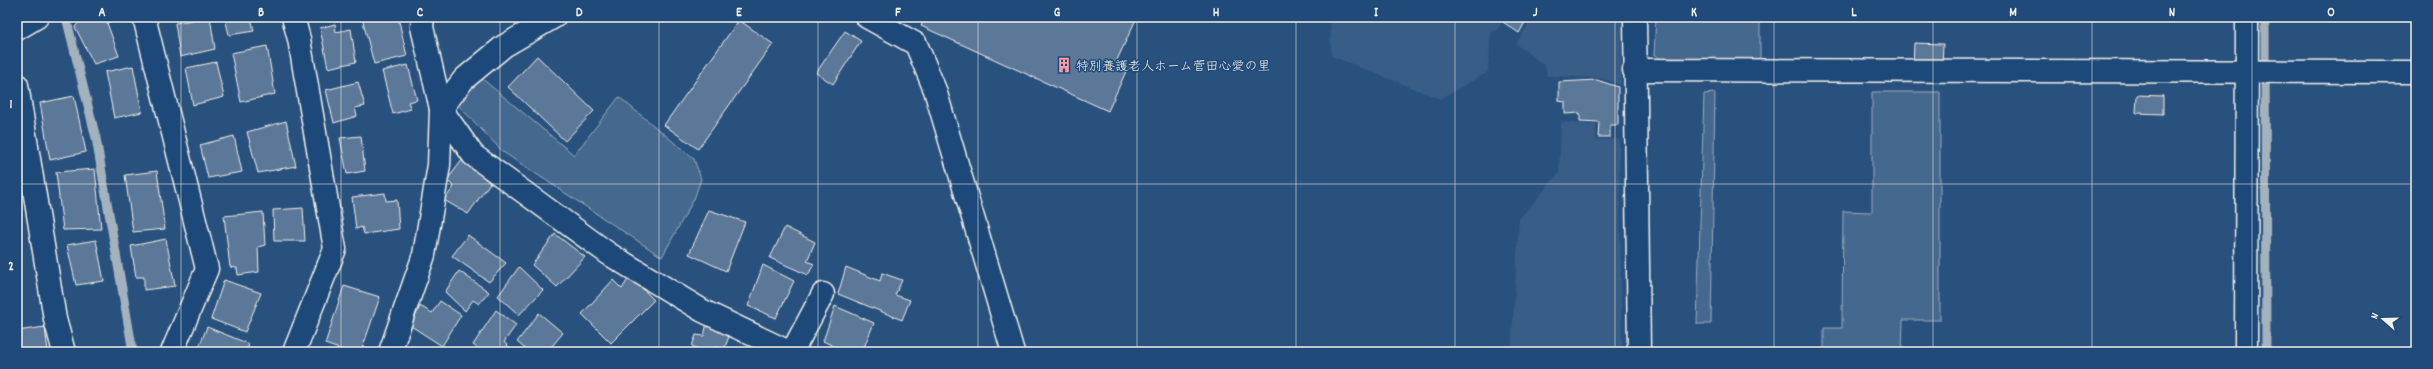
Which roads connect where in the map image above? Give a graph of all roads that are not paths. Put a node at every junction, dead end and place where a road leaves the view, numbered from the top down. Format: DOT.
graph roads {
  1 [pos="37,17"];
  2 [pos="144,17"];
  3 [pos="293,17"];
  4 [pos="423,17"];
  5 [pos="554,17"];
  6 [pos="867,17"];
  7 [pos="1635,17"];
  8 [pos="2247,17"];
  9 [pos="17,29"];
  10 [pos="1634,70"];
  11 [pos="2416,72"];
  12 [pos="2248,73"];
  13 [pos="17,85"];
  14 [pos="441,109"];
  15 [pos="823,294"];
  16 [pos="761,346"];
  17 [pos="64,352"];
  18 [pos="172,352"];
  19 [pos="294,352"];
  20 [pos="390,352"];
  21 [pos="789,352"];
  22 [pos="792,352"];
  23 [pos="1012,352"];
  24 [pos="1639,352"];
  25 [pos="2246,352"];
  1 -- 9 [label="street"];
  2 -- 18 [label="street"];
  3 -- 19 [label="street"];
  4 -- 14 [label="street"];
  5 -- 14 [label="street"];
  6 -- 23 [label="street"];
  7 -- 10 [label="street"];
  8 -- 12 [label="street"];
  10 -- 12 [label="street"];
  10 -- 24 [label="street"];
  11 -- 12 [label="street"];
  12 -- 25 [label="street"];
  13 -- 17 [label="street"];
  14 -- 16 [label="street"];
  14 -- 20 [label="street"];
  15 -- 22 [label="street"];
  16 -- 21 [label="street"];
}
